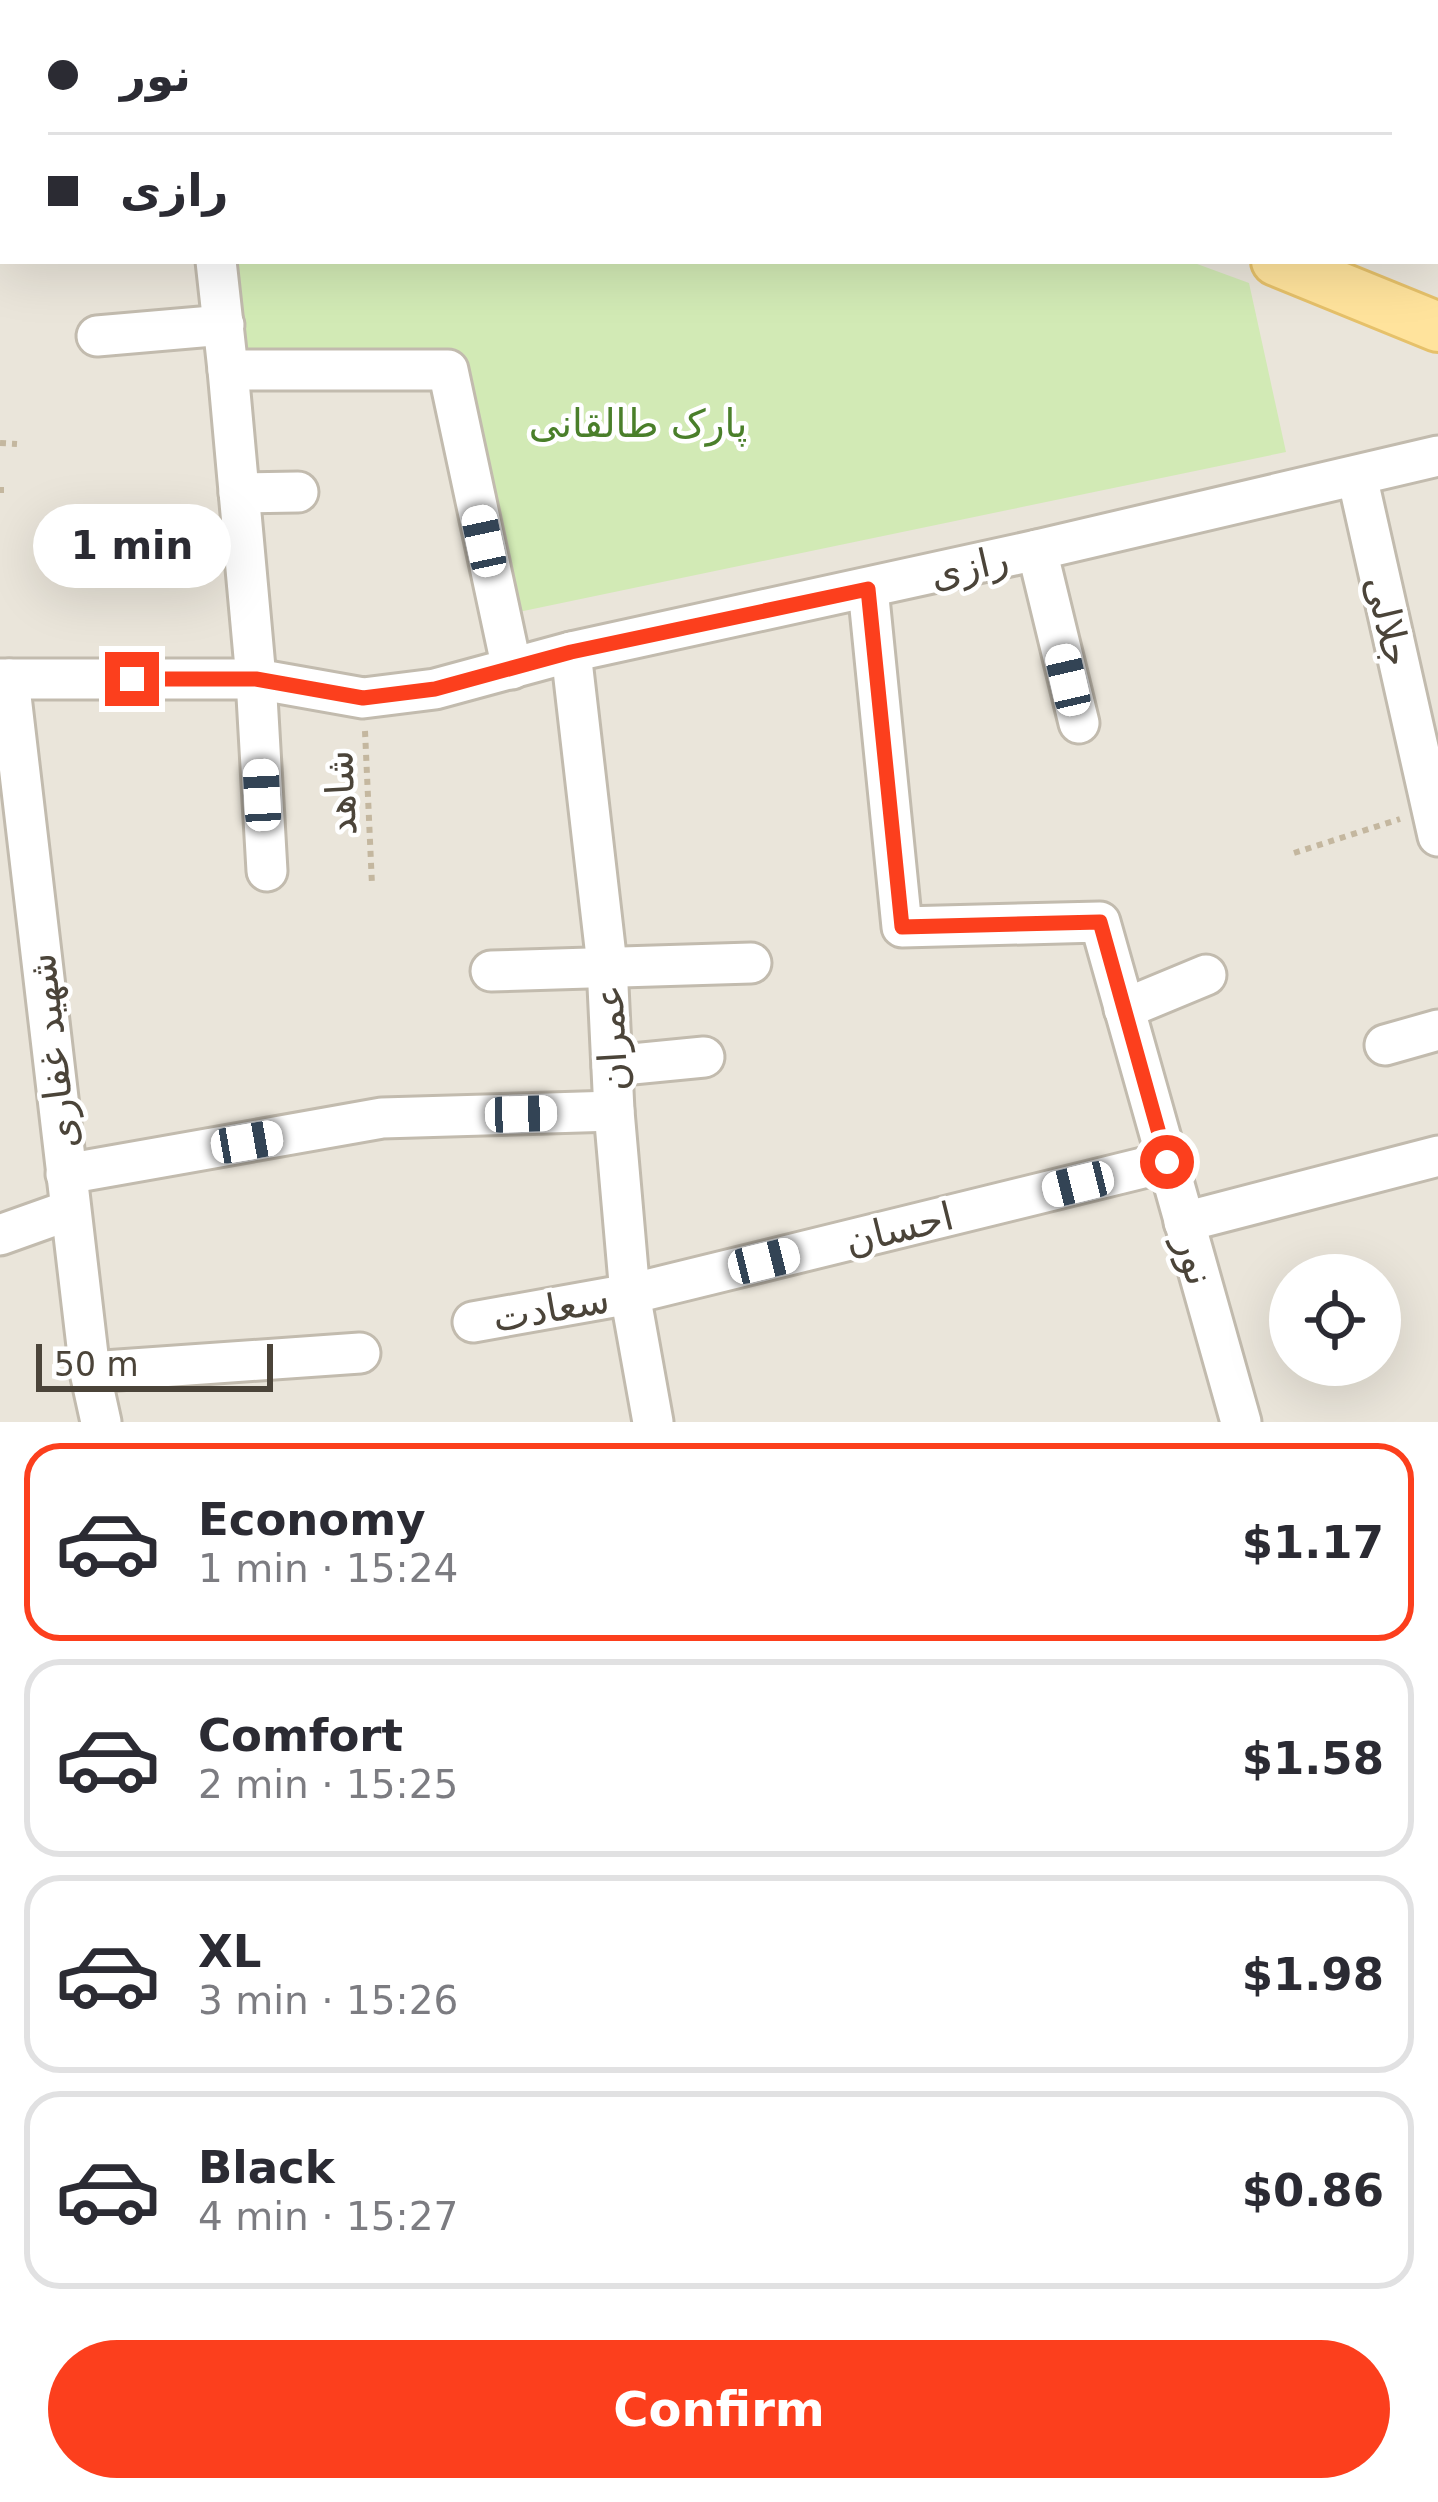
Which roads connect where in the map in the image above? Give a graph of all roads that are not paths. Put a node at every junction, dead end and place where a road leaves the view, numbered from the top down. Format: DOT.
graph roads {
  1 [pos="217,264"];
  2 [pos="1283,264"];
  3 [pos="224,325"];
  4 [pos="1438,327"];
  5 [pos="98,336"];
  6 [pos="229,370"];
  7 [pos="1438,456"];
  8 [pos="1357,476"];
  9 [pos="298,492"];
  10 [pos="239,494"];
  11 [pos="1037,550"];
  12 [pos="868,589"];
  13 [pos="571,652"];
  14 [pos="512,669"];
  15 [pos="4,679"];
  16 [pos="256,679"];
  17 [pos="1079,723"];
  18 [pos="1429,752"];
  19 [pos="1435,822"];
  20 [pos="267,872"];
  21 [pos="751,963"];
  22 [pos="607,965"];
  23 [pos="491,971"];
  24 [pos="1205,975"];
  25 [pos="1124,1009"];
  26 [pos="1438,1030"];
  27 [pos="1385,1045"];
  28 [pos="704,1057"];
  29 [pos="612,1066"];
  30 [pos="614,1111"];
  31 [pos="1438,1156"];
  32 [pos="1167,1162"];
  33 [pos="68,1192"];
  34 [pos="1184,1222"];
  35 [pos="0,1234"];
  36 [pos="630,1294"];
  37 [pos="473,1322"];
  38 [pos="360,1353"];
  39 [pos="90,1372"];
  40 [pos="100,1422"];
  41 [pos="653,1422"];
  42 [pos="1241,1422"];
  1 -- 3 [label="street"];
  2 -- 4 [label="main road"];
  3 -- 5 [label="street"];
  3 -- 6 [label="street"];
  6 -- 10 [label="street"];
  6 -- 14 [label="street"];
  7 -- 8 [label="street, رازی"];
  8 -- 11 [label="street, رازی"];
  8 -- 18 [label="street, جلالی"];
  9 -- 10 [label="street"];
  10 -- 16 [label="street"];
  11 -- 12 [label="street, رازی"];
  11 -- 17 [label="street"];
  12 -- 13 [label="street, رازی"];
  12 -- 25 [label="street, نور"];
  13 -- 14 [label="street, رازی"];
  13 -- 22 [label="street, عمران"];
  14 -- 16 [label="street, رازی"];
  15 -- 16 [label="street, رازی"];
  15 -- 33 [label="street, شهید غفاری"];
  16 -- 20 [label="street"];
  18 -- 19 [label="street, جلالی"];
  21 -- 22 [label="street"];
  22 -- 23 [label="street"];
  22 -- 29 [label="street, عمران"];
  24 -- 25 [label="street"];
  25 -- 32 [label="street, نور"];
  26 -- 27 [label="street"];
  28 -- 29 [label="street"];
  29 -- 30 [label="street, عمران"];
  30 -- 33 [label="street"];
  30 -- 36 [label="street, عمران"];
  31 -- 34 [label="street"];
  32 -- 34 [label="street, نور"];
  32 -- 36 [label="street, احسان"];
  33 -- 35 [label="street"];
  33 -- 39 [label="street, شهید غفاری"];
  34 -- 42 [label="street, نور"];
  36 -- 37 [label="street, سعادت"];
  36 -- 41 [label="street, عمران"];
  38 -- 39 [label="street"];
  39 -- 40 [label="street, شهید غفاری"];
}
